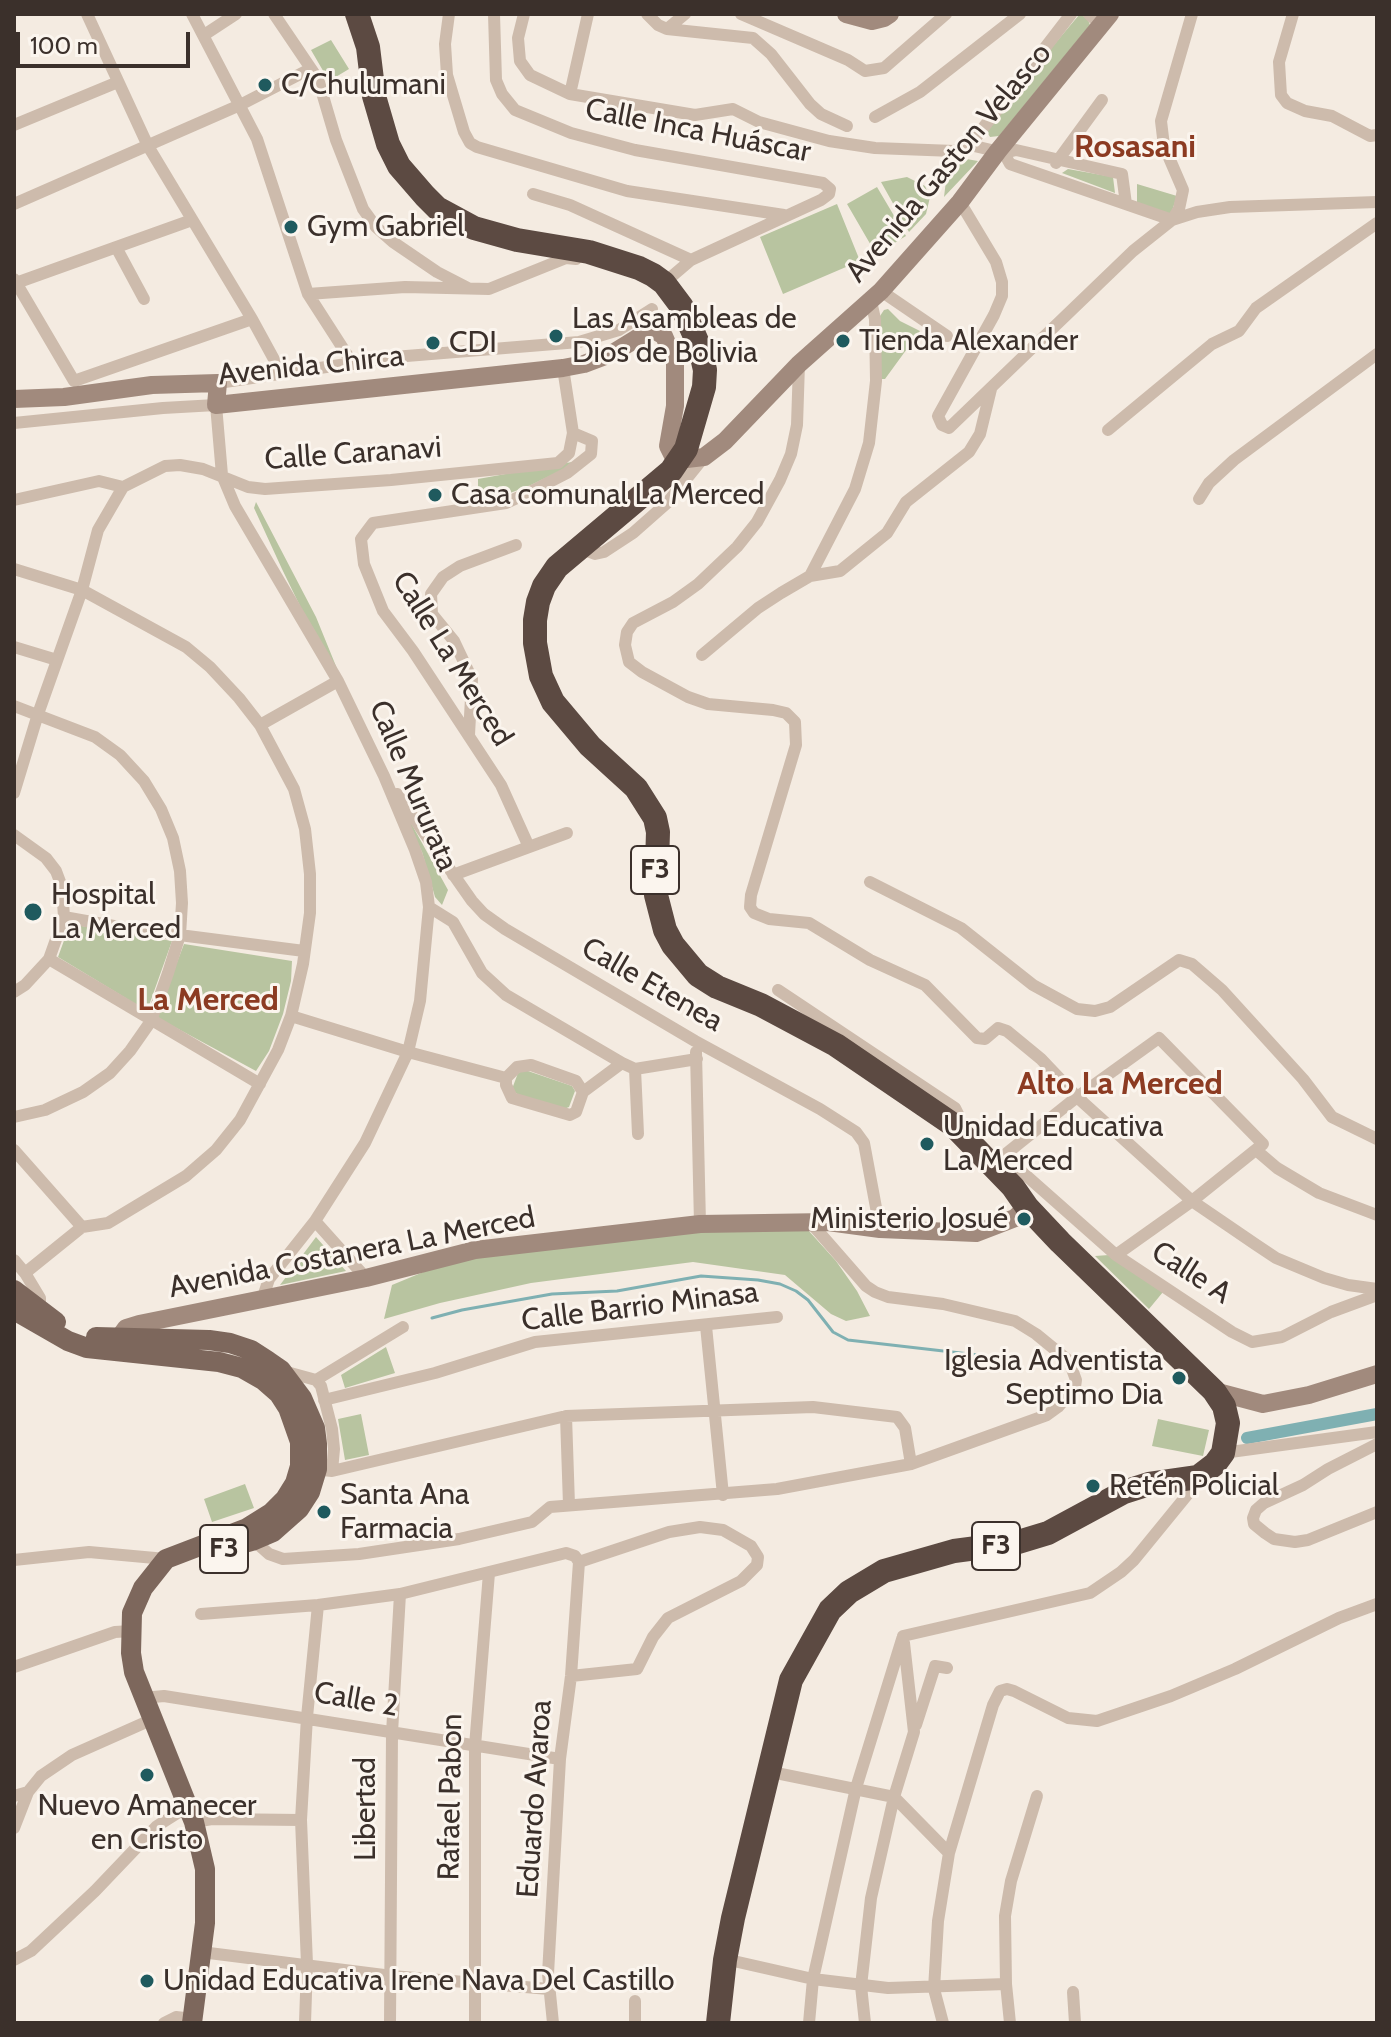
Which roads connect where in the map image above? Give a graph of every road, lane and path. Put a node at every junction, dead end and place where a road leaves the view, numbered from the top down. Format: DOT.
graph roads {
  1 [pos="87,14"];
  2 [pos="192,14"];
  3 [pos="236,14"];
  4 [pos="274,14"];
  5 [pos="357,14"];
  6 [pos="449,14"];
  7 [pos="494,14"];
  8 [pos="524,14"];
  9 [pos="588,14"];
  10 [pos="647,14"];
  11 [pos="685,14"];
  12 [pos="741,14"];
  13 [pos="846,14"];
  14 [pos="890,14"];
  15 [pos="946,14"];
  16 [pos="1020,14"];
  17 [pos="1071,14"];
  18 [pos="1192,14"];
  19 [pos="1293,14"];
  20 [pos="1100,18"];
  21 [pos="667,29"];
  22 [pos="204,35"];
  23 [pos="310,69"];
  24 [pos="118,82"];
  25 [pos="570,94"];
  26 [pos="1102,100"];
  27 [pos="240,105"];
  28 [pos="875,117"];
  29 [pos="14,125"];
  30 [pos="847,126"];
  31 [pos="1377,135"];
  32 [pos="970,145"];
  33 [pos="148,146"];
  34 [pos="1001,152"];
  35 [pos="1058,160"];
  36 [pos="1047,176"];
  37 [pos="533,194"];
  38 [pos="960,202"];
  39 [pos="1377,202"];
  40 [pos="14,204"];
  41 [pos="1126,204"];
  42 [pos="784,215"];
  43 [pos="192,220"];
  44 [pos="1172,220"];
  45 [pos="1377,223"];
  46 [pos="116,247"];
  47 [pos="589,252"];
  48 [pos="691,260"];
  49 [pos="15,281"];
  50 [pos="664,283"];
  51 [pos="468,288"];
  52 [pos="308,294"];
  53 [pos="876,296"];
  54 [pos="144,299"];
  55 [pos="652,309"];
  56 [pos="252,319"];
  57 [pos="603,335"];
  58 [pos="947,336"];
  59 [pos="624,346"];
  60 [pos="1377,354"];
  61 [pos="353,364"];
  62 [pos="799,364"];
  63 [pos="563,368"];
  64 [pos="282,374"];
  65 [pos="218,383"];
  66 [pos="991,389"];
  67 [pos="16,397"];
  68 [pos="216,405"];
  69 [pos="14,423"];
  70 [pos="1108,430"];
  71 [pos="573,433"];
  72 [pos="704,457"];
  73 [pos="678,460"];
  74 [pos="222,475"];
  75 [pos="123,487"];
  76 [pos="1199,499"];
  77 [pos="14,500"];
  78 [pos="582,544"];
  79 [pos="516,545"];
  80 [pos="14,569"];
  81 [pos="810,576"];
  82 [pos="82,590"];
  83 [pos="14,647"];
  84 [pos="702,655"];
  85 [pos="57,660"];
  86 [pos="338,681"];
  87 [pos="14,706"];
  88 [pos="38,714"];
  89 [pos="260,725"];
  90 [pos="469,735"];
  91 [pos="384,776"];
  92 [pos="14,793"];
  93 [pos="567,833"];
  94 [pos="14,835"];
  95 [pos="529,847"];
  96 [pos="453,875"];
  97 [pos="870,882"];
  98 [pos="429,907"];
  99 [pos="64,917"];
  100 [pos="180,935"];
  101 [pos="304,951"];
  102 [pos="49,959"];
  103 [pos="778,990"];
  104 [pos="14,992"];
  105 [pos="291,1016"];
  106 [pos="151,1021"];
  107 [pos="695,1041"];
  108 [pos="408,1052"];
  109 [pos="697,1059"];
  110 [pos="622,1063"];
  111 [pos="635,1069"];
  112 [pos="506,1078"];
  113 [pos="260,1084"];
  114 [pos="583,1092"];
  115 [pos="1077,1097"];
  116 [pos="14,1117"];
  117 [pos="952,1124"];
  118 [pos="638,1134"];
  119 [pos="1377,1139"];
  120 [pos="14,1150"];
  121 [pos="1256,1150"];
  122 [pos="997,1160"];
  123 [pos="1192,1201"];
  124 [pos="1027,1207"];
  125 [pos="1377,1215"];
  126 [pos="315,1221"];
  127 [pos="811,1223"];
  128 [pos="700,1224"];
  129 [pos="82,1227"];
  130 [pos="880,1229"];
  131 [pos="1116,1255"];
  132 [pos="14,1260"];
  133 [pos="366,1278"];
  134 [pos="20,1282"];
  135 [pos="1377,1292"];
  136 [pos="263,1297"];
  137 [pos="14,1310"];
  138 [pos="36,1316"];
  139 [pos="777,1317"];
  140 [pos="706,1326"];
  141 [pos="403,1327"];
  142 [pos="124,1346"];
  143 [pos="281,1370"];
  144 [pos="1377,1374"];
  145 [pos="316,1380"];
  146 [pos="1214,1391"];
  147 [pos="324,1400"];
  148 [pos="714,1411"];
  149 [pos="566,1416"];
  150 [pos="1377,1432"];
  151 [pos="1225,1441"];
  152 [pos="1377,1444"];
  153 [pos="911,1464"];
  154 [pos="316,1469"];
  155 [pos="1198,1477"];
  156 [pos="723,1495"];
  157 [pos="569,1505"];
  158 [pos="1377,1512"];
  159 [pos="250,1535"];
  160 [pos="166,1559"];
  161 [pos="14,1560"];
  162 [pos="579,1562"];
  163 [pos="489,1573"];
  164 [pos="400,1594"];
  165 [pos="1377,1604"];
  166 [pos="318,1605"];
  167 [pos="201,1614"];
  168 [pos="131,1631"];
  169 [pos="903,1636"];
  170 [pos="14,1667"];
  171 [pos="947,1668"];
  172 [pos="571,1676"];
  173 [pos="143,1698"];
  174 [pos="307,1717"];
  175 [pos="153,1719"];
  176 [pos="914,1732"];
  177 [pos="392,1733"];
  178 [pos="475,1746"];
  179 [pos="560,1759"];
  180 [pos="775,1773"];
  181 [pos="856,1788"];
  182 [pos="28,1792"];
  183 [pos="14,1796"];
  184 [pos="1037,1796"];
  185 [pos="894,1797"];
  186 [pos="190,1815"];
  187 [pos="301,1820"];
  188 [pos="14,1828"];
  189 [pos="949,1853"];
  190 [pos="201,1952"];
  191 [pos="14,1960"];
  192 [pos="731,1961"];
  193 [pos="307,1964"];
  194 [pos="392,1976"];
  195 [pos="813,1979"];
  196 [pos="475,1983"];
  197 [pos="1006,1984"];
  198 [pos="861,1986"];
  199 [pos="549,1989"];
  200 [pos="934,1989"];
  201 [pos="1073,1992"];
  202 [pos="635,2001"];
  203 [pos="192,2021"];
  204 [pos="164,2023"];
  205 [pos="305,2023"];
  206 [pos="390,2023"];
  207 [pos="475,2023"];
  208 [pos="553,2023"];
  209 [pos="635,2023"];
  210 [pos="718,2023"];
  211 [pos="729,2023"];
  212 [pos="809,2023"];
  213 [pos="865,2023"];
  214 [pos="943,2023"];
  215 [pos="1010,2023"];
  216 [pos="1075,2023"];
  1 -- 24 [label="street"];
  2 -- 22 [label="street"];
  3 -- 22 [label="street"];
  4 -- 23 [label="street"];
  5 -- 47 [label="highway, F3"];
  6 -- 42 [label="street"];
  7 -- 42 [label="street, Calle Inca Huáscar"];
  8 -- 25 [label="street"];
  9 -- 25 [label="street"];
  10 -- 21 [label="street"];
  11 -- 21 [label="street"];
  12 -- 15 [label="street"];
  13 -- 14 [label="street"];
  16 -- 28 [label="street"];
  17 -- 32 [label="street"];
  18 -- 44 [label="street"];
  19 -- 31 [label="street"];
  20 -- 34 [label="street, Avenida Gaston Velasco"];
  21 -- 30 [label="street"];
  22 -- 27 [label="street"];
  23 -- 27 [label="street"];
  23 -- 51 [label="street"];
  24 -- 29 [label="street"];
  24 -- 33 [label="street"];
  25 -- 32 [label="street"];
  26 -- 35 [label="street"];
  27 -- 33 [label="street"];
  27 -- 52 [label="street"];
  32 -- 34 [label="street"];
  33 -- 40 [label="street"];
  33 -- 43 [label="street"];
  34 -- 35 [label="street"];
  34 -- 36 [label="street"];
  34 -- 38 [label="street, Avenida Gaston Velasco"];
  35 -- 36 [label="street"];
  35 -- 41 [label="street"];
  36 -- 41 [label="street"];
  37 -- 48 [label="street"];
  38 -- 53 [label="street, Avenida Gaston Velasco"];
  38 -- 66 [label="street"];
  39 -- 44 [label="street"];
  41 -- 44 [label="street"];
  42 -- 48 [label="street"];
  43 -- 46 [label="street"];
  43 -- 56 [label="street"];
  44 -- 66 [label="street"];
  45 -- 70 [label="street"];
  46 -- 49 [label="street"];
  46 -- 54 [label="street"];
  47 -- 50 [label="highway, F3"];
  47 -- 51 [label="street"];
  48 -- 50 [label="street"];
  49 -- 56 [label="street"];
  50 -- 73 [label="highway, F3"];
  51 -- 52 [label="street"];
  52 -- 61 [label="street"];
  53 -- 58 [label="street"];
  53 -- 62 [label="street, Avenida Gaston Velasco"];
  53 -- 81 [label="street"];
  55 -- 57 [label="street, Avenida Chirca"];
  56 -- 64 [label="street"];
  57 -- 59 [label="street"];
  57 -- 61 [label="street, Avenida Chirca"];
  59 -- 63 [label="street, Avenida Chirca"];
  59 -- 73 [label="street, Avenida Chirca"];
  60 -- 76 [label="street"];
  61 -- 64 [label="street, Avenida Chirca"];
  62 -- 72 [label="street, Avenida Gaston Velasco"];
  62 -- 115 [label="street"];
  63 -- 68 [label="street, Avenida Chirca"];
  63 -- 71 [label="street"];
  64 -- 65 [label="street, Avenida Chirca"];
  65 -- 67 [label="street, Avenida Chirca"];
  65 -- 68 [label="street, Calle Mururata"];
  66 -- 81 [label="street"];
  68 -- 69 [label="street, Avenida Chirca"];
  68 -- 74 [label="street, Calle Mururata"];
  71 -- 74 [label="street, Calle Caranavi"];
  71 -- 90 [label="street, Calle La Merced"];
  72 -- 73 [label="street"];
  72 -- 78 [label="street"];
  73 -- 78 [label="highway, F3"];
  74 -- 75 [label="street, Calle Caranavi"];
  74 -- 86 [label="street, Calle Mururata"];
  75 -- 77 [label="street"];
  75 -- 82 [label="street"];
  78 -- 117 [label="highway, F3"];
  79 -- 90 [label="street"];
  80 -- 82 [label="street"];
  81 -- 84 [label="street"];
  82 -- 85 [label="street"];
  82 -- 89 [label="street"];
  83 -- 85 [label="street"];
  85 -- 88 [label="street"];
  86 -- 89 [label="street"];
  86 -- 91 [label="street, Calle Mururata"];
  87 -- 88 [label="street"];
  88 -- 92 [label="street"];
  88 -- 100 [label="street"];
  89 -- 101 [label="street"];
  90 -- 95 [label="street, Calle La Merced"];
  91 -- 96 [label="street, Calle Etenea"];
  91 -- 98 [label="street, Calle Mururata"];
  93 -- 95 [label="street"];
  94 -- 99 [label="street"];
  95 -- 96 [label="street"];
  96 -- 107 [label="street, Calle Etenea"];
  97 -- 119 [label="street"];
  98 -- 108 [label="street, Calle Mururata"];
  98 -- 110 [label="street"];
  99 -- 100 [label="street"];
  99 -- 102 [label="street"];
  100 -- 101 [label="street"];
  100 -- 106 [label="street"];
  101 -- 105 [label="street"];
  102 -- 104 [label="street"];
  102 -- 106 [label="street"];
  103 -- 117 [label="street"];
  105 -- 108 [label="street"];
  105 -- 113 [label="street"];
  106 -- 113 [label="street"];
  106 -- 116 [label="street"];
  107 -- 109 [label="street"];
  107 -- 130 [label="street, Calle Etenea"];
  108 -- 112 [label="street"];
  108 -- 126 [label="street, Calle Mururata"];
  109 -- 111 [label="street"];
  109 -- 128 [label="street"];
  110 -- 111 [label="street"];
  110 -- 114 [label="street"];
  111 -- 118 [label="street"];
  112 -- 114 [label="street"];
  112 -- 114 [label="street"];
  113 -- 129 [label="street"];
  115 -- 121 [label="street"];
  115 -- 122 [label="street"];
  115 -- 123 [label="street"];
  117 -- 122 [label="highway, F3"];
  120 -- 129 [label="street"];
  121 -- 123 [label="street"];
  121 -- 125 [label="street"];
  122 -- 124 [label="highway, F3"];
  122 -- 131 [label="street, Calle A"];
  123 -- 131 [label="street"];
  123 -- 135 [label="street"];
  124 -- 130 [label="street, Avenida Costanera La Merced"];
  124 -- 146 [label="highway, F3"];
  126 -- 133 [label="street"];
  126 -- 136 [label="street, Calle Mururata"];
  127 -- 128 [label="street, Avenida Costanera La Merced"];
  127 -- 130 [label="street, Avenida Costanera La Merced"];
  127 -- 153 [label="street"];
  128 -- 133 [label="street, Avenida Costanera La Merced"];
  129 -- 134 [label="street"];
  131 -- 135 [label="street, Calle A"];
  132 -- 134 [label="street"];
  133 -- 136 [label="street, Avenida Costanera La Merced"];
  134 -- 138 [label="main road"];
  136 -- 142 [label="street, Avenida Costanera La Merced"];
  137 -- 138 [label="main road"];
  138 -- 142 [label="main road"];
  139 -- 140 [label="street, Calle Barrio Minasa"];
  140 -- 147 [label="street, Calle Barrio Minasa"];
  140 -- 148 [label="street"];
  141 -- 145 [label="street"];
  142 -- 143 [label="main road"];
  142 -- 154 [label="main road"];
  143 -- 145 [label="street"];
  143 -- 154 [label="main road"];
  144 -- 146 [label="street"];
  145 -- 147 [label="street"];
  146 -- 151 [label="highway, F3"];
  147 -- 154 [label="street"];
  148 -- 149 [label="street"];
  148 -- 153 [label="street"];
  148 -- 156 [label="street"];
  149 -- 154 [label="street"];
  149 -- 157 [label="street"];
  150 -- 151 [label="street"];
  151 -- 155 [label="highway"];
  152 -- 158 [label="street"];
  153 -- 156 [label="street"];
  154 -- 159 [label="main road, F3"];
  155 -- 169 [label="street"];
  155 -- 180 [label="highway, F3"];
  156 -- 157 [label="street"];
  157 -- 159 [label="street"];
  159 -- 160 [label="main road, F3"];
  159 -- 168 [label="main road, F3"];
  160 -- 161 [label="street"];
  160 -- 168 [label="main road, F3"];
  162 -- 163 [label="street"];
  162 -- 172 [label="street, Eduardo Avaroa"];
  162 -- 172 [label="street"];
  163 -- 164 [label="street"];
  163 -- 178 [label="street, Rafael Pabon"];
  164 -- 166 [label="street"];
  164 -- 177 [label="street, Libertad"];
  165 -- 189 [label="street"];
  166 -- 167 [label="street"];
  166 -- 174 [label="street"];
  168 -- 170 [label="street"];
  168 -- 173 [label="main road, F3"];
  169 -- 176 [label="street"];
  169 -- 181 [label="street"];
  171 -- 176 [label="street"];
  172 -- 179 [label="street, Eduardo Avaroa"];
  173 -- 174 [label="street, Calle 2"];
  173 -- 175 [label="main road, F3"];
  174 -- 177 [label="street, Calle 2"];
  174 -- 187 [label="street"];
  175 -- 182 [label="street"];
  175 -- 186 [label="main road, F3"];
  176 -- 185 [label="street"];
  177 -- 178 [label="street, Calle 2"];
  177 -- 194 [label="street, Libertad"];
  178 -- 179 [label="street, Calle 2"];
  178 -- 196 [label="street, Rafael Pabon"];
  179 -- 199 [label="street, Eduardo Avaroa"];
  180 -- 181 [label="street"];
  180 -- 192 [label="highway, F3"];
  181 -- 185 [label="street"];
  181 -- 195 [label="street"];
  182 -- 183 [label="street"];
  182 -- 188 [label="street"];
  184 -- 197 [label="street"];
  185 -- 189 [label="street"];
  185 -- 198 [label="street"];
  186 -- 187 [label="street"];
  186 -- 190 [label="main road, F3"];
  186 -- 191 [label="street"];
  187 -- 193 [label="street"];
  189 -- 200 [label="street"];
  190 -- 193 [label="street"];
  190 -- 203 [label="main road, F3"];
  192 -- 195 [label="street"];
  192 -- 210 [label="highway, F3"];
  192 -- 211 [label="highway, F3"];
  193 -- 194 [label="street"];
  193 -- 205 [label="street"];
  194 -- 196 [label="street"];
  194 -- 206 [label="street, Libertad"];
  195 -- 198 [label="street"];
  195 -- 212 [label="street"];
  196 -- 199 [label="street"];
  196 -- 207 [label="street, Rafael Pabon"];
  197 -- 200 [label="street"];
  197 -- 215 [label="street"];
  198 -- 200 [label="street"];
  198 -- 213 [label="street"];
  199 -- 208 [label="street, Eduardo Avaroa"];
  200 -- 214 [label="street"];
  201 -- 216 [label="street"];
  202 -- 209 [label="street"];
  203 -- 204 [label="street"];
}
